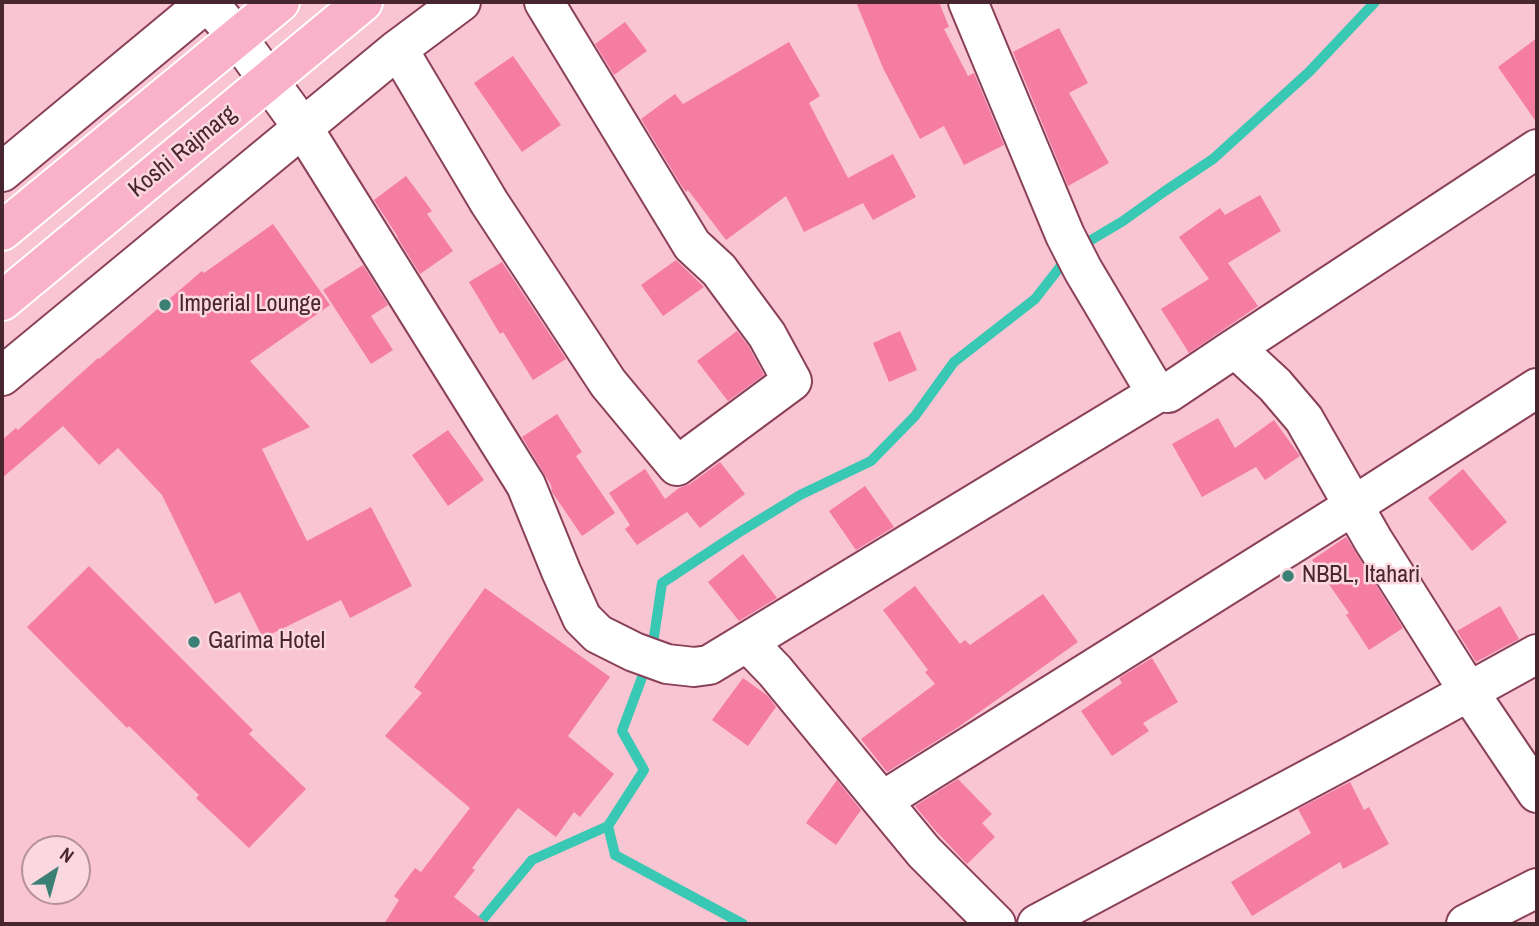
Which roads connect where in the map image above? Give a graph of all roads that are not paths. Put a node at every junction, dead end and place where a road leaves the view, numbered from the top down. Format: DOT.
graph roads {
  1 [pos="208,2"];
  2 [pos="280,2"];
  3 [pos="363,2"];
  4 [pos="461,2"];
  5 [pos="544,2"];
  6 [pos="968,2"];
  7 [pos="237,37"];
  8 [pos="398,49"];
  9 [pos="269,81"];
  10 [pos="303,128"];
  11 [pos="1537,149"];
  12 [pos="2,172"];
  13 [pos="2,231"];
  14 [pos="2,301"];
  15 [pos="1235,348"];
  16 [pos="2,376"];
  17 [pos="1537,388"];
  18 [pos="1159,392"];
  19 [pos="1353,506"];
  20 [pos="747,642"];
  21 [pos="1537,654"];
  22 [pos="1469,692"];
  23 [pos="1537,793"];
  24 [pos="882,801"];
  25 [pos="1537,888"];
  26 [pos="996,924"];
  27 [pos="1037,924"];
  28 [pos="1466,924"];
  1 -- 7 [label="street"];
  1 -- 12 [label="street"];
  2 -- 7 [label="main road"];
  3 -- 9 [label="main road, Koshi Rajmarg"];
  4 -- 8 [label="street"];
  5 -- 8 [label="street"];
  6 -- 18 [label="street"];
  7 -- 9 [label="street"];
  7 -- 13 [label="main road"];
  8 -- 10 [label="street"];
  9 -- 10 [label="street"];
  9 -- 14 [label="main road, Koshi Rajmarg"];
  10 -- 16 [label="street"];
  10 -- 20 [label="street"];
  11 -- 15 [label="street"];
  15 -- 18 [label="street"];
  15 -- 19 [label="street"];
  17 -- 19 [label="street"];
  18 -- 20 [label="street"];
  19 -- 22 [label="street"];
  19 -- 24 [label="street"];
  20 -- 24 [label="street"];
  21 -- 22 [label="street"];
  22 -- 23 [label="street"];
  22 -- 27 [label="street"];
  24 -- 26 [label="street"];
  25 -- 28 [label="street"];
}
